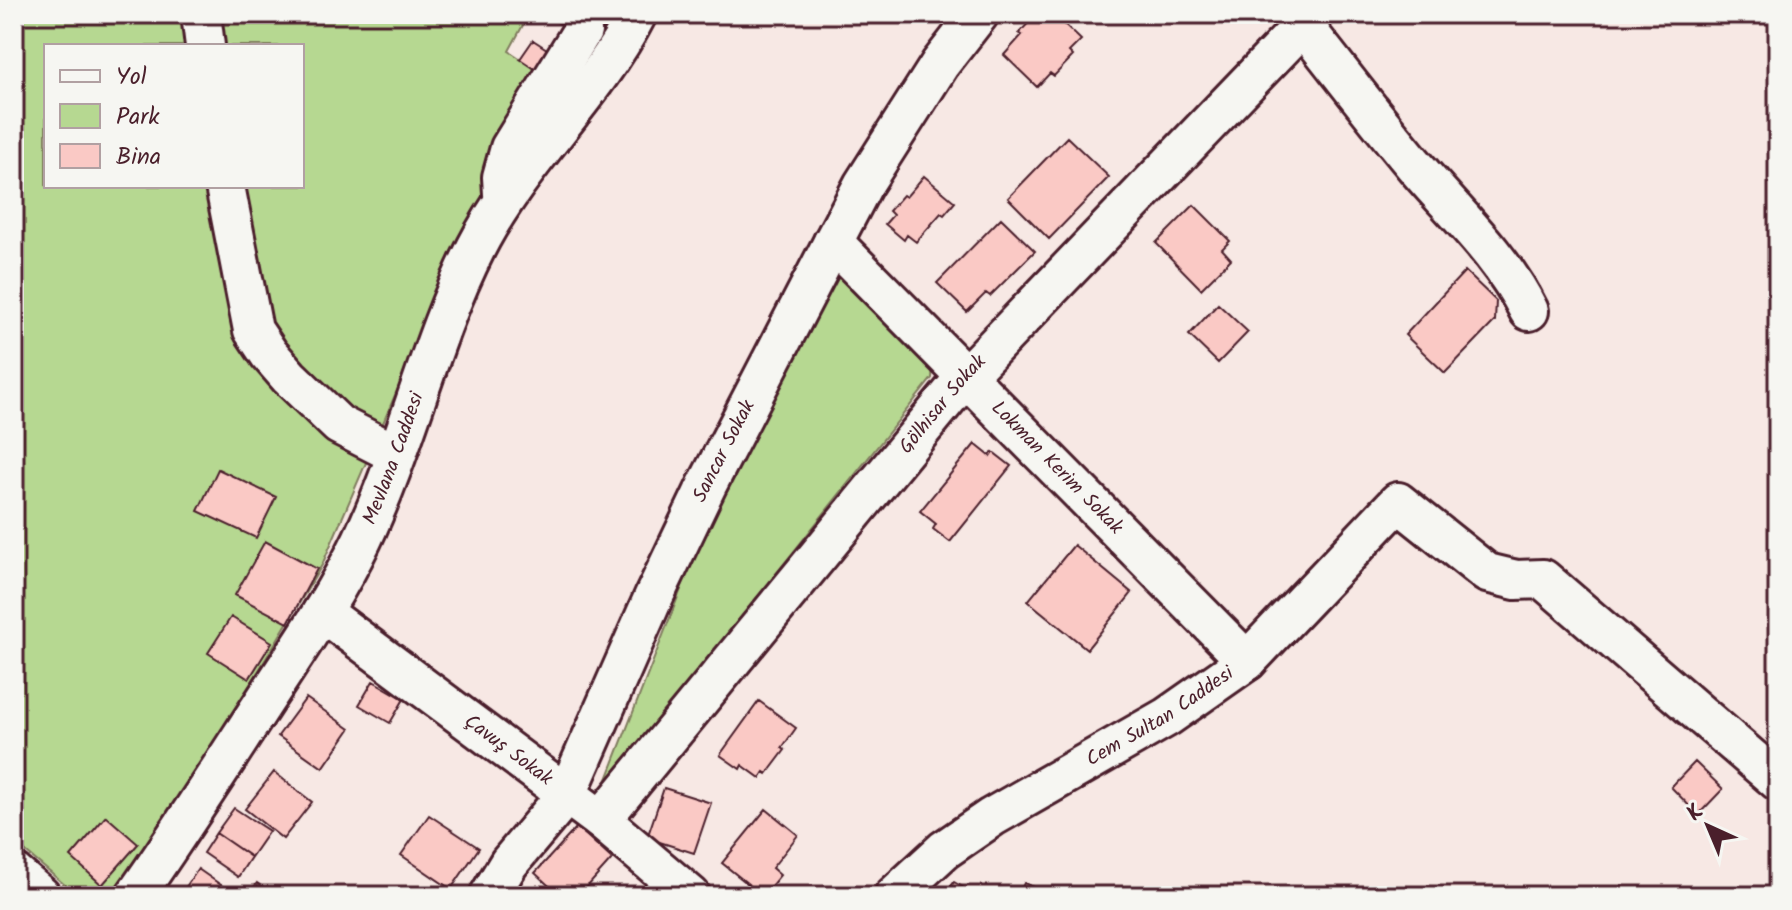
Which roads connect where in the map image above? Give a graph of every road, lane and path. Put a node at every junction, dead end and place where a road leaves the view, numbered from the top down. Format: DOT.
graph roads {
  1 [pos="201,14"];
  2 [pos="637,14"];
  3 [pos="979,14"];
  4 [pos="1304,18"];
  5 [pos="582,31"];
  6 [pos="205,44"];
  7 [pos="225,188"];
  8 [pos="505,202"];
  9 [pos="833,242"];
  10 [pos="1529,311"];
  11 [pos="965,377"];
  12 [pos="396,454"];
  13 [pos="322,612"];
  14 [pos="1247,661"];
  15 [pos="1778,781"];
  16 [pos="567,794"];
  17 [pos="601,820"];
  18 [pos="14,873"];
  19 [pos="41,896"];
  20 [pos="135,896"];
  21 [pos="489,896"];
  22 [pos="691,896"];
  23 [pos="894,896"];
  1 -- 6 [label="street"];
  2 -- 8 [label="street, Mevlana Caddesi"];
  3 -- 9 [label="street, Sancar Sokak"];
  4 -- 10 [label="street"];
  4 -- 11 [label="street, Gölhisar Sokak"];
  5 -- 8 [label="street"];
  7 -- 12 [label="street"];
  8 -- 12 [label="street, Mevlana Caddesi"];
  9 -- 11 [label="street, Lokman Kerim Sokak"];
  9 -- 16 [label="street, Sancar Sokak"];
  11 -- 14 [label="street, Lokman Kerim Sokak"];
  11 -- 17 [label="street, Gölhisar Sokak"];
  12 -- 13 [label="street, Mevlana Caddesi"];
  13 -- 16 [label="street, Çavuş Sokak"];
  13 -- 20 [label="street, Mevlana Caddesi"];
  14 -- 15 [label="street, Cem Sultan Caddesi"];
  14 -- 23 [label="street, Cem Sultan Caddesi"];
  16 -- 17 [label="street, Çavuş Sokak"];
  16 -- 21 [label="street, Sancar Sokak"];
  17 -- 22 [label="street, Çavuş Sokak"];
  18 -- 19 [label="street"];
}
